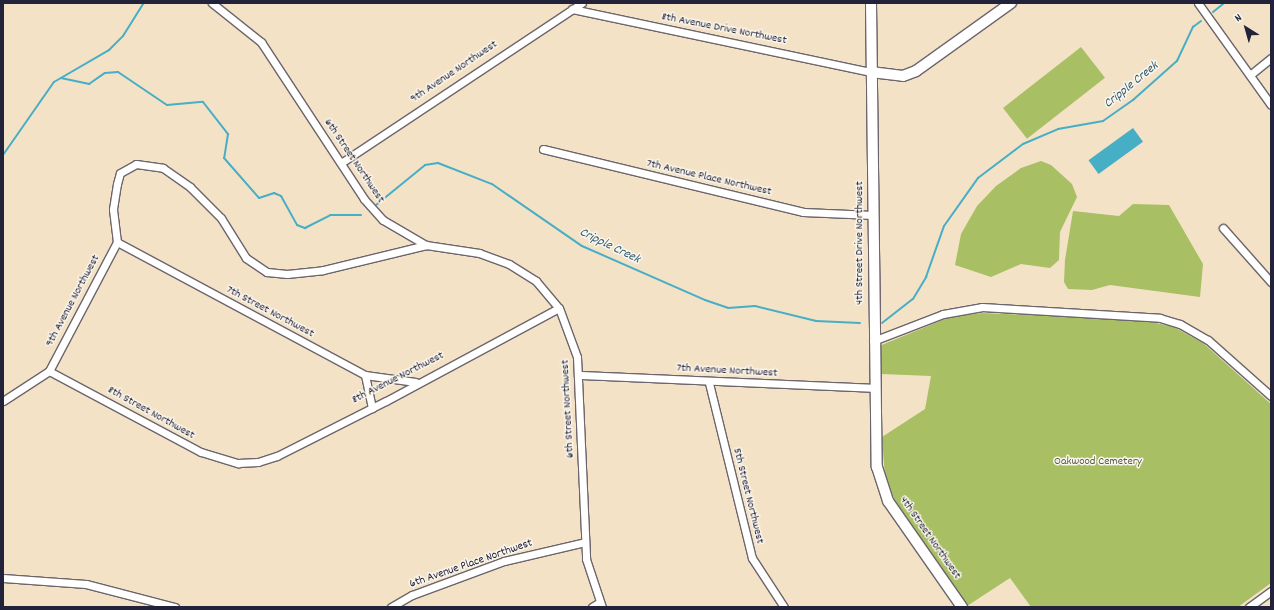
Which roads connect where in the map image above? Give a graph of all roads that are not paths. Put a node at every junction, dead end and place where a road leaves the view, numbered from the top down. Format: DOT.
graph roads {
  1 [pos="212,3"];
  2 [pos="582,3"];
  3 [pos="871,3"];
  4 [pos="1011,3"];
  5 [pos="1198,3"];
  6 [pos="572,9"];
  7 [pos="1271,58"];
  8 [pos="871,72"];
  9 [pos="1250,75"];
  10 [pos="1271,105"];
  11 [pos="543,149"];
  12 [pos="341,163"];
  13 [pos="872,215"];
  14 [pos="1223,228"];
  15 [pos="117,242"];
  16 [pos="426,245"];
  17 [pos="1271,282"];
  18 [pos="559,308"];
  19 [pos="873,341"];
  20 [pos="48,371"];
  21 [pos="579,375"];
  22 [pos="365,376"];
  23 [pos="418,382"];
  24 [pos="709,382"];
  25 [pos="874,388"];
  26 [pos="1271,396"];
  27 [pos="3,401"];
  28 [pos="372,408"];
  29 [pos="246,464"];
  30 [pos="880,482"];
  31 [pos="584,542"];
  32 [pos="3,578"];
  33 [pos="1271,591"];
  34 [pos="601,605"];
  35 [pos="175,607"];
  36 [pos="391,607"];
  37 [pos="592,607"];
  38 [pos="784,607"];
  39 [pos="962,607"];
  40 [pos="1249,607"];
  1 -- 12 [label="street, 6th Street Northwest"];
  2 -- 6 [label="street, 9th Avenue Northwest"];
  3 -- 8 [label="main road, 4th Street Drive Northwest"];
  4 -- 8 [label="main road"];
  5 -- 9 [label="street"];
  6 -- 8 [label="street, 8th Avenue Drive Northwest"];
  6 -- 12 [label="street, 9th Avenue Northwest"];
  7 -- 9 [label="street"];
  8 -- 13 [label="main road, 4th Street Drive Northwest"];
  9 -- 10 [label="street"];
  11 -- 13 [label="street, 7th Avenue Place Northwest"];
  12 -- 16 [label="street, 6th Street Northwest"];
  13 -- 19 [label="main road, 4th Street Drive Northwest"];
  14 -- 17 [label="street"];
  15 -- 16 [label="street"];
  15 -- 20 [label="street, 9th Avenue Northwest"];
  15 -- 22 [label="street, 7th Street Northwest"];
  16 -- 18 [label="street, 6th Street Northwest"];
  18 -- 21 [label="street, 6th Street Northwest"];
  18 -- 23 [label="street, 8th Avenue Northwest"];
  19 -- 25 [label="main road, 4th Street Drive Northwest"];
  19 -- 26 [label="street"];
  20 -- 27 [label="street, 9th Avenue Northwest"];
  20 -- 29 [label="street, 8th Street Northwest"];
  21 -- 24 [label="street, 7th Avenue Northwest"];
  21 -- 31 [label="street, 6th Street Northwest"];
  22 -- 23 [label="street, 7th Street Northwest"];
  22 -- 28 [label="street"];
  23 -- 28 [label="street, 8th Avenue Northwest"];
  24 -- 25 [label="street, 7th Avenue Northwest"];
  24 -- 38 [label="street, 5th Street Northwest"];
  25 -- 30 [label="main road, 4th Street Drive Northwest"];
  28 -- 29 [label="street, 8th Avenue Northwest"];
  30 -- 39 [label="main road, 4th Street Northwest"];
  31 -- 34 [label="street, 6th Street Northwest"];
  31 -- 36 [label="street, 6th Avenue Place Northwest"];
  32 -- 35 [label="street"];
  33 -- 40 [label="street"];
  34 -- 37 [label="street"];
}
